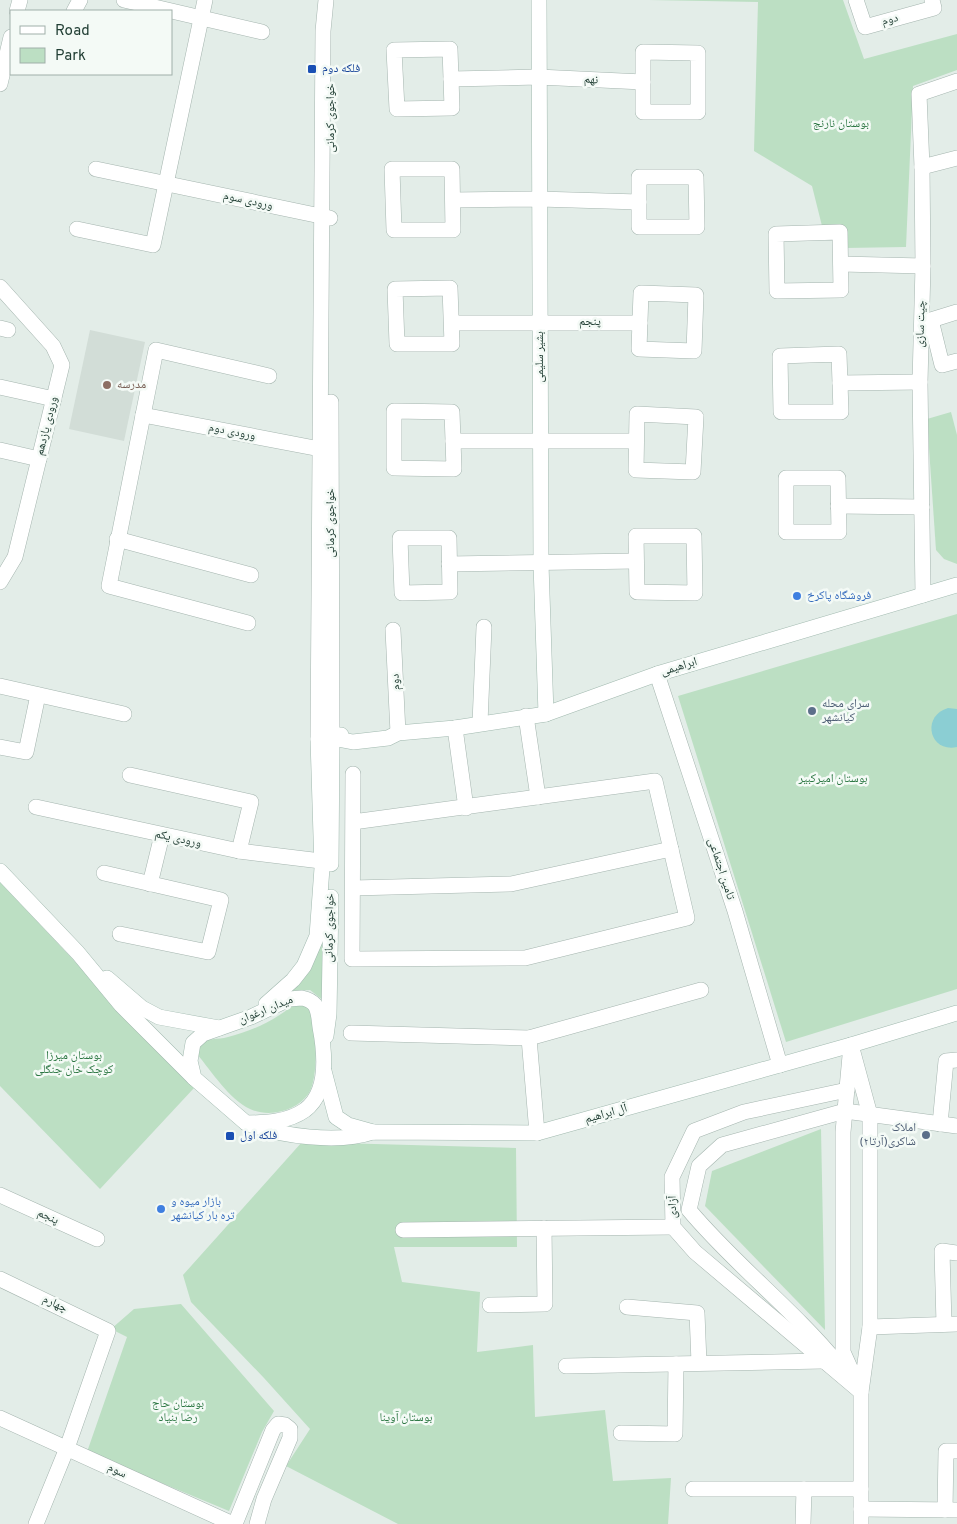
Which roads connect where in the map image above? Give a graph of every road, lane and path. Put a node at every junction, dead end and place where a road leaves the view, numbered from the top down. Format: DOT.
graph roads {
  1 [pos="124,0"];
  2 [pos="205,0"];
  3 [pos="327,0"];
  4 [pos="539,0"];
  5 [pos="856,0"];
  6 [pos="932,0"];
  7 [pos="167,10"];
  8 [pos="172,11"];
  9 [pos="201,18"];
  10 [pos="262,32"];
  11 [pos="10,40"];
  12 [pos="538,77"];
  13 [pos="451,79"];
  14 [pos="957,80"];
  15 [pos="643,82"];
  16 [pos="0,84"];
  17 [pos="957,158"];
  18 [pos="922,167"];
  19 [pos="96,169"];
  20 [pos="166,184"];
  21 [pos="539,199"];
  22 [pos="453,200"];
  23 [pos="639,202"];
  24 [pos="326,217"];
  25 [pos="77,229"];
  26 [pos="841,264"];
  27 [pos="923,266"];
  28 [pos="0,287"];
  29 [pos="957,312"];
  30 [pos="540,322"];
  31 [pos="640,322"];
  32 [pos="452,323"];
  33 [pos="957,361"];
  34 [pos="270,376"];
  35 [pos="920,382"];
  36 [pos="840,383"];
  37 [pos="0,386"];
  38 [pos="54,399"];
  39 [pos="143,415"];
  40 [pos="453,441"];
  41 [pos="540,441"];
  42 [pos="636,441"];
  43 [pos="320,449"];
  44 [pos="0,450"];
  45 [pos="39,459"];
  46 [pos="838,506"];
  47 [pos="922,507"];
  48 [pos="117,539"];
  49 [pos="636,561"];
  50 [pos="449,564"];
  51 [pos="541,564"];
  52 [pos="251,575"];
  53 [pos="0,582"];
  54 [pos="957,585"];
  55 [pos="923,595"];
  56 [pos="248,623"];
  57 [pos="484,627"];
  58 [pos="393,630"];
  59 [pos="657,674"];
  60 [pos="0,686"];
  61 [pos="38,695"];
  62 [pos="124,714"];
  63 [pos="546,714"];
  64 [pos="526,716"];
  65 [pos="480,724"];
  66 [pos="455,728"];
  67 [pos="398,733"];
  68 [pos="325,738"];
  69 [pos="0,746"];
  70 [pos="353,774"];
  71 [pos="130,775"];
  72 [pos="538,797"];
  73 [pos="36,807"];
  74 [pos="466,808"];
  75 [pos="353,822"];
  76 [pos="162,835"];
  77 [pos="671,849"];
  78 [pos="239,851"];
  79 [pos="321,861"];
  80 [pos="0,872"];
  81 [pos="104,873"];
  82 [pos="150,884"];
  83 [pos="352,888"];
  84 [pos="120,934"];
  85 [pos="78,952"];
  86 [pos="701,990"];
  87 [pos="957,1013"];
  88 [pos="255,1014"];
  89 [pos="220,1028"];
  90 [pos="350,1033"];
  91 [pos="529,1038"];
  92 [pos="323,1045"];
  93 [pos="852,1045"];
  94 [pos="957,1060"];
  95 [pos="780,1065"];
  96 [pos="324,1071"];
  97 [pos="194,1078"];
  98 [pos="847,1090"];
  99 [pos="845,1111"];
  100 [pos="870,1115"];
  101 [pos="246,1123"];
  102 [pos="940,1124"];
  103 [pos="957,1126"];
  104 [pos="373,1132"];
  105 [pos="537,1133"];
  106 [pos="0,1196"];
  107 [pos="673,1227"];
  108 [pos="544,1228"];
  109 [pos="403,1230"];
  110 [pos="97,1239"];
  111 [pos="957,1253"];
  112 [pos="0,1279"];
  113 [pos="490,1305"];
  114 [pos="627,1307"];
  115 [pos="950,1324"];
  116 [pos="870,1327"];
  117 [pos="823,1361"];
  118 [pos="699,1363"];
  119 [pos="676,1364"];
  120 [pos="566,1366"];
  121 [pos="861,1392"];
  122 [pos="0,1418"];
  123 [pos="621,1433"];
  124 [pos="67,1448"];
  125 [pos="957,1451"];
  126 [pos="693,1489"];
  127 [pos="804,1489"];
  128 [pos="861,1489"];
  129 [pos="951,1510"];
  130 [pos="861,1516"];
  131 [pos="36,1524"];
  132 [pos="234,1524"];
  133 [pos="257,1524"];
  134 [pos="803,1524"];
  1 -- 7 [label="street"];
  2 -- 9 [label="street"];
  3 -- 24 [label="street, خواجوی کرمانی"];
  4 -- 12 [label="street, بشیر سلیمی"];
  5 -- 6 [label="street, دوم"];
  8 -- 9 [label="street"];
  9 -- 10 [label="street"];
  9 -- 20 [label="street"];
  11 -- 16 [label="street"];
  12 -- 13 [label="street, نهم"];
  12 -- 15 [label="street, نهم"];
  12 -- 21 [label="street, بشیر سلیمی"];
  13 -- 13 [label="street"];
  14 -- 18 [label="street, چیت سازی"];
  15 -- 15 [label="street"];
  17 -- 18 [label="street"];
  18 -- 27 [label="street, چیت سازی"];
  19 -- 20 [label="street, ورودی سوم"];
  20 -- 24 [label="street, ورودی سوم"];
  20 -- 25 [label="street"];
  21 -- 22 [label="street"];
  21 -- 23 [label="street"];
  21 -- 30 [label="street, بشیر سلیمی"];
  22 -- 22 [label="street"];
  23 -- 23 [label="street"];
  24 -- 43 [label="street, خواجوی کرمانی"];
  24 -- 68 [label="street, خواجوی کرمانی"];
  26 -- 26 [label="street"];
  26 -- 27 [label="street"];
  27 -- 35 [label="street, چیت سازی"];
  28 -- 38 [label="street, ورودی یازدهم"];
  29 -- 33 [label="street"];
  30 -- 31 [label="street, پنجم"];
  30 -- 32 [label="street, پنجم"];
  30 -- 41 [label="street, بشیر سلیمی"];
  31 -- 31 [label="street"];
  32 -- 32 [label="street"];
  34 -- 39 [label="street"];
  35 -- 36 [label="street"];
  35 -- 47 [label="street, چیت سازی"];
  36 -- 36 [label="street"];
  37 -- 38 [label="street"];
  38 -- 45 [label="street, ورودی یازدهم"];
  39 -- 43 [label="street, ورودی دوم"];
  39 -- 48 [label="street"];
  40 -- 40 [label="street"];
  40 -- 41 [label="street"];
  41 -- 42 [label="street"];
  41 -- 51 [label="street, بشیر سلیمی"];
  42 -- 42 [label="street"];
  43 -- 68 [label="street, خواجوی کرمانی"];
  44 -- 45 [label="street"];
  45 -- 53 [label="street, ورودی یازدهم"];
  46 -- 46 [label="street"];
  46 -- 47 [label="street"];
  47 -- 55 [label="street, چیت سازی"];
  48 -- 52 [label="street"];
  48 -- 56 [label="street"];
  49 -- 49 [label="street"];
  49 -- 51 [label="street"];
  50 -- 50 [label="street"];
  50 -- 51 [label="street"];
  51 -- 63 [label="street, بشیر سلیمی"];
  54 -- 55 [label="street, ابراهیمی"];
  55 -- 59 [label="street, ابراهیمی"];
  57 -- 65 [label="street"];
  58 -- 67 [label="street, دوم"];
  59 -- 63 [label="street, ابراهیمی"];
  59 -- 95 [label="street, تامین اجتماعی"];
  60 -- 61 [label="street"];
  61 -- 62 [label="street"];
  61 -- 69 [label="street"];
  63 -- 64 [label="street, ابراهیمی"];
  64 -- 65 [label="street, ابراهیمی"];
  64 -- 72 [label="street"];
  65 -- 66 [label="street, ابراهیمی"];
  66 -- 67 [label="street, ابراهیمی"];
  66 -- 74 [label="street"];
  67 -- 68 [label="street, ابراهیمی"];
  68 -- 79 [label="street, خواجوی کرمانی"];
  68 -- 92 [label="street, خواجوی کرمانی"];
  70 -- 75 [label="street"];
  71 -- 78 [label="street"];
  72 -- 74 [label="street"];
  72 -- 77 [label="street"];
  73 -- 76 [label="street, ورودی یکم"];
  74 -- 75 [label="street"];
  75 -- 83 [label="street"];
  76 -- 78 [label="street, ورودی یکم"];
  76 -- 82 [label="street"];
  77 -- 83 [label="street"];
  77 -- 83 [label="street"];
  78 -- 79 [label="street, ورودی یکم"];
  79 -- 88 [label="street, خواجوی کرمانی"];
  80 -- 85 [label="street"];
  81 -- 82 [label="street"];
  82 -- 84 [label="street"];
  85 -- 89 [label="street"];
  85 -- 97 [label="street"];
  86 -- 91 [label="street"];
  87 -- 93 [label="street, آل ابراهیم"];
  88 -- 89 [label="street, میدان ارغوان"];
  88 -- 92 [label="street, میدان ارغوان"];
  89 -- 97 [label="street, میدان ارغوان"];
  90 -- 91 [label="street"];
  91 -- 105 [label="street"];
  92 -- 96 [label="street, میدان ارغوان"];
  93 -- 95 [label="street, آل ابراهیم"];
  93 -- 98 [label="street"];
  93 -- 100 [label="street"];
  94 -- 102 [label="street"];
  95 -- 105 [label="street, آل ابراهیم"];
  96 -- 101 [label="street, میدان ارغوان"];
  96 -- 104 [label="street"];
  97 -- 101 [label="street"];
  98 -- 99 [label="street"];
  98 -- 107 [label="street, آزادی"];
  99 -- 100 [label="street"];
  99 -- 121 [label="street"];
  99 -- 121 [label="street"];
  100 -- 102 [label="street"];
  100 -- 116 [label="street"];
  101 -- 104 [label="street, آل ابراهیم"];
  102 -- 103 [label="street"];
  104 -- 105 [label="street, آل ابراهیم"];
  106 -- 110 [label="street, پنجم"];
  107 -- 108 [label="street"];
  107 -- 117 [label="street, آزادی"];
  108 -- 109 [label="street"];
  108 -- 113 [label="street"];
  111 -- 115 [label="street"];
  112 -- 124 [label="street, چهارم"];
  114 -- 118 [label="street"];
  115 -- 116 [label="street"];
  116 -- 121 [label="street"];
  117 -- 118 [label="street"];
  117 -- 121 [label="street, آزادی"];
  118 -- 119 [label="street"];
  119 -- 120 [label="street"];
  119 -- 123 [label="street"];
  121 -- 128 [label="street"];
  122 -- 124 [label="street, سوم"];
  124 -- 131 [label="street"];
  124 -- 132 [label="street, سوم"];
  125 -- 129 [label="street"];
  126 -- 127 [label="street"];
  127 -- 128 [label="street"];
  127 -- 134 [label="street"];
  128 -- 130 [label="street"];
  129 -- 130 [label="street"];
  132 -- 133 [label="street"];
}
